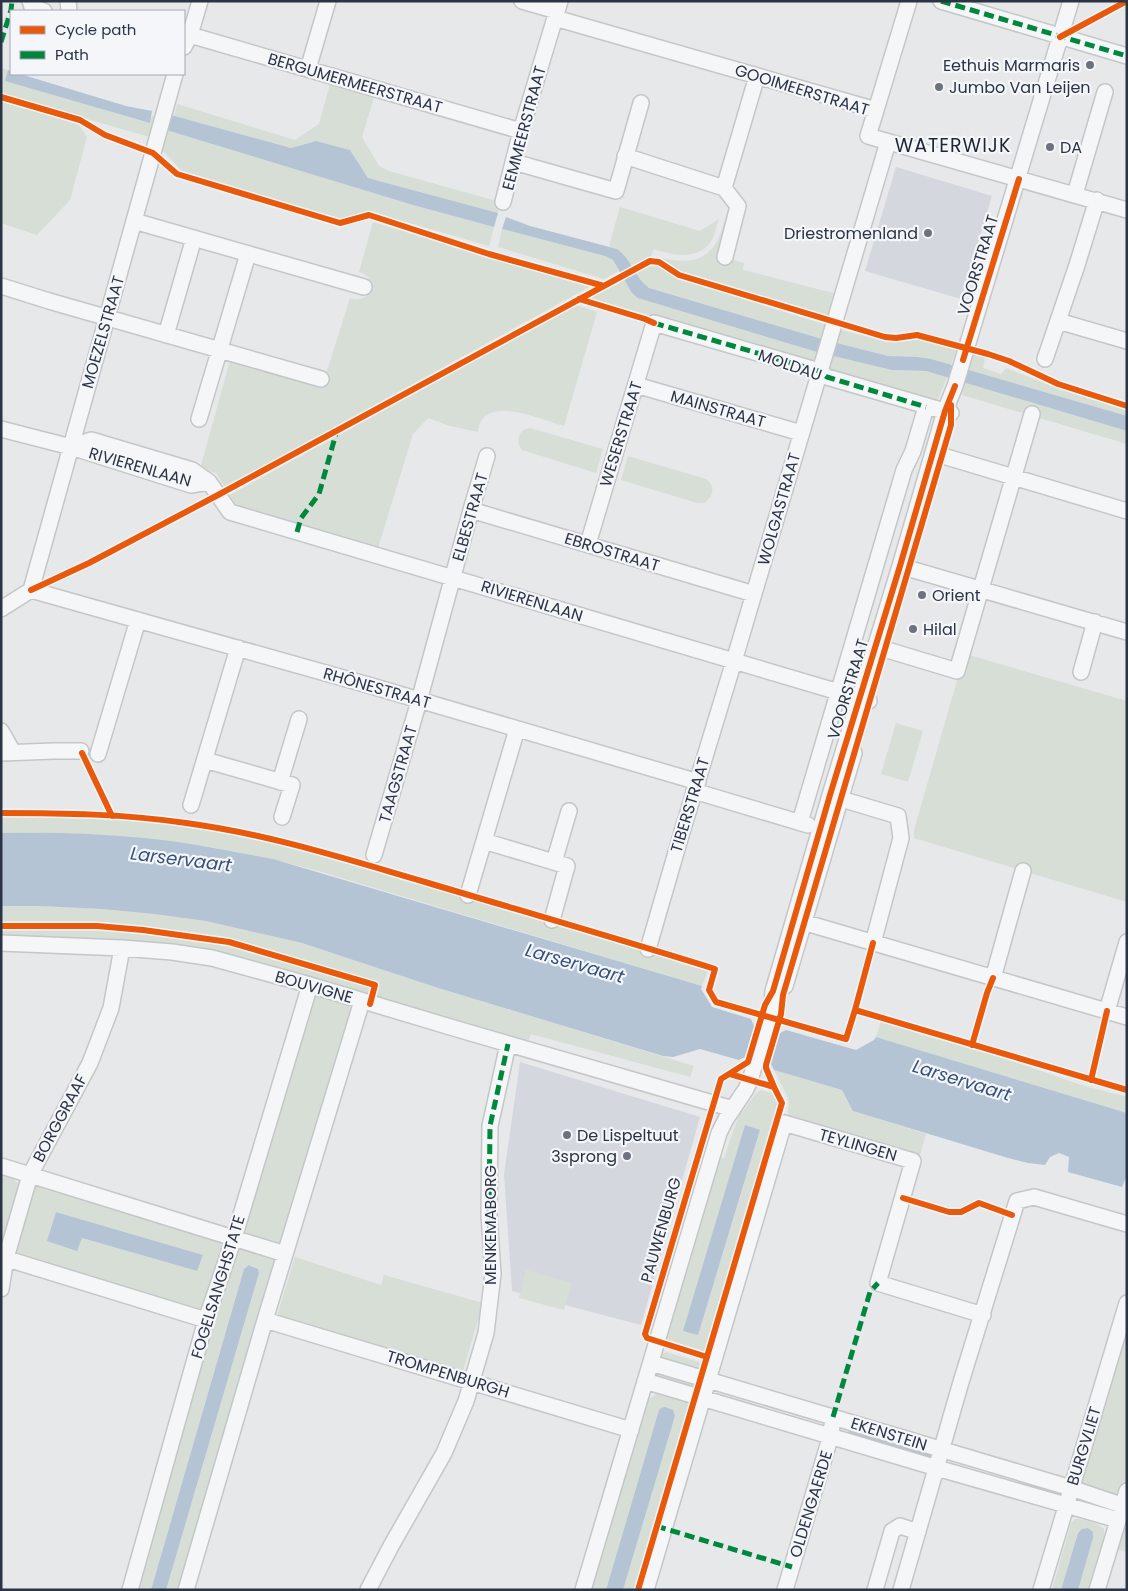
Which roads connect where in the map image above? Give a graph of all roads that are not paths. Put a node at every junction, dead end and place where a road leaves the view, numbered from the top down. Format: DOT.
graph roads {
  1 [pos="30,1"];
  2 [pos="200,1"];
  3 [pos="328,1"];
  4 [pos="522,1"];
  5 [pos="909,1"];
  6 [pos="941,1"];
  7 [pos="1071,1"];
  8 [pos="40,10"];
  9 [pos="557,10"];
  10 [pos="1060,36"];
  11 [pos="187,41"];
  12 [pos="1127,56"];
  13 [pos="308,70"];
  14 [pos="175,75"];
  15 [pos="757,76"];
  16 [pos="1104,92"];
  17 [pos="641,103"];
  18 [pos="876,110"];
  19 [pos="521,131"];
  20 [pos="888,142"];
  21 [pos="625,156"];
  22 [pos="514,162"];
  23 [pos="1019,179"];
  24 [pos="724,188"];
  25 [pos="1075,194"];
  26 [pos="1096,200"];
  27 [pos="503,202"];
  28 [pos="1127,210"];
  29 [pos="134,221"];
  30 [pos="194,238"];
  31 [pos="248,254"];
  32 [pos="725,256"];
  33 [pos="1,286"];
  34 [pos="364,287"];
  35 [pos="107,318"];
  36 [pos="1058,321"];
  37 [pos="654,323"];
  38 [pos="166,335"];
  39 [pos="1127,342"];
  40 [pos="220,350"];
  41 [pos="1045,359"];
  42 [pos="819,371"];
  43 [pos="321,379"];
  44 [pos="636,385"];
  45 [pos="951,402"];
  46 [pos="926,407"];
  47 [pos="1032,414"];
  48 [pos="199,419"];
  49 [pos="1,428"];
  50 [pos="801,433"];
  51 [pos="71,447"];
  52 [pos="937,454"];
  53 [pos="487,456"];
  54 [pos="1014,477"];
  55 [pos="471,510"];
  56 [pos="1127,511"];
  57 [pos="588,544"];
  58 [pos="905,567"];
  59 [pos="453,578"];
  60 [pos="981,588"];
  61 [pos="31,590"];
  62 [pos="754,594"];
  63 [pos="1,609"];
  64 [pos="138,620"];
  65 [pos="1095,622"];
  66 [pos="1127,632"];
  67 [pos="238,648"];
  68 [pos="884,649"];
  69 [pos="734,661"];
  70 [pos="1081,672"];
  71 [pos="838,692"];
  72 [pos="864,700"];
  73 [pos="419,701"];
  74 [pos="298,719"];
  75 [pos="517,729"];
  76 [pos="1,731"];
  77 [pos="81,751"];
  78 [pos="7,753"];
  79 [pos="98,754"];
  80 [pos="205,760"];
  81 [pos="280,782"];
  82 [pos="696,786"];
  83 [pos="840,799"];
  84 [pos="191,805"];
  85 [pos="569,811"];
  86 [pos="282,817"];
  87 [pos="800,822"];
  88 [pos="825,830"];
  89 [pos="484,841"];
  90 [pos="374,855"];
  91 [pos="554,862"];
  92 [pos="1023,871"];
  93 [pos="468,895"];
  94 [pos="552,920"];
  95 [pos="800,922"];
  96 [pos="873,942"];
  97 [pos="1127,942"];
  98 [pos="1,944"];
  99 [pos="122,948"];
  100 [pos="648,949"];
  101 [pos="993,978"];
  102 [pos="310,985"];
  103 [pos="362,1001"];
  104 [pos="1107,1011"];
  105 [pos="1127,1017"];
  106 [pos="508,1044"];
  107 [pos="756,1062"];
  108 [pos="733,1109"];
  109 [pos="1,1166"];
  110 [pos="30,1175"];
  111 [pos="1127,1224"];
  112 [pos="234,1238"];
  113 [pos="285,1254"];
  114 [pos="4,1258"];
  115 [pos="1,1289"];
  116 [pos="1127,1303"];
  117 [pos="983,1315"];
  118 [pos="206,1320"];
  119 [pos="265,1320"];
  120 [pos="651,1363"];
  121 [pos="646,1380"];
  122 [pos="708,1380"];
  123 [pos="472,1381"];
  124 [pos="703,1398"];
  125 [pos="833,1417"];
  126 [pos="631,1430"];
  127 [pos="831,1435"];
  128 [pos="942,1450"];
  129 [pos="937,1468"];
  130 [pos="1071,1488"];
  131 [pos="1066,1505"];
  132 [pos="1124,1506"];
  133 [pos="918,1532"];
  134 [pos="130,1590"];
  135 [pos="186,1590"];
  136 [pos="368,1590"];
  137 [pos="584,1590"];
  138 [pos="646,1590"];
  139 [pos="785,1590"];
  140 [pos="875,1590"];
  141 [pos="901,1590"];
  142 [pos="1041,1590"];
  143 [pos="1097,1590"];
  1 -- 8 [label="street"];
  2 -- 11 [label="street"];
  3 -- 13 [label="street"];
  4 -- 9 [label="street, GOOIMEERSTRAAT"];
  5 -- 18 [label="street"];
  6 -- 10 [label="street"];
  7 -- 10 [label="street, VOORSTRAAT"];
  9 -- 15 [label="street, GOOIMEERSTRAAT"];
  9 -- 19 [label="street, EEMMEERSTRAAT"];
  10 -- 12 [label="street"];
  10 -- 23 [label="street, VOORSTRAAT"];
  11 -- 13 [label="street, BERGUMERMEERSTRAAT"];
  13 -- 19 [label="street, BERGUMERMEERSTRAAT"];
  14 -- 29 [label="street, MOEZELSTRAAT"];
  15 -- 18 [label="street, GOOIMEERSTRAAT"];
  15 -- 24 [label="street"];
  16 -- 25 [label="street"];
  17 -- 21 [label="street"];
  18 -- 20 [label="street, GOOIMEERSTRAAT"];
  19 -- 22 [label="street, EEMMEERSTRAAT"];
  20 -- 23 [label="street, GOOIMEERSTRAAT"];
  20 -- 42 [label="street, WOLGASTRAAT"];
  21 -- 22 [label="street"];
  21 -- 24 [label="street"];
  22 -- 27 [label="street, EEMMEERSTRAAT"];
  23 -- 25 [label="street, GOOIMEERSTRAAT"];
  23 -- 45 [label="street, VOORSTRAAT"];
  24 -- 32 [label="street"];
  25 -- 26 [label="street, GOOIMEERSTRAAT"];
  26 -- 28 [label="street, GOOIMEERSTRAAT"];
  26 -- 36 [label="street"];
  29 -- 30 [label="street"];
  29 -- 35 [label="street, MOEZELSTRAAT"];
  30 -- 31 [label="street"];
  30 -- 38 [label="street"];
  31 -- 34 [label="street"];
  31 -- 40 [label="street"];
  33 -- 35 [label="street"];
  35 -- 38 [label="street"];
  35 -- 51 [label="street, MOEZELSTRAAT"];
  36 -- 39 [label="street"];
  36 -- 41 [label="street"];
  37 -- 42 [label="street, MOLDAU"];
  37 -- 44 [label="street, WESERSTRAAT"];
  38 -- 40 [label="street"];
  40 -- 43 [label="street"];
  40 -- 48 [label="street"];
  42 -- 46 [label="street, MOLDAU"];
  42 -- 50 [label="street, WOLGASTRAAT"];
  44 -- 50 [label="street, MAINSTRAAT"];
  44 -- 57 [label="street, WESERSTRAAT"];
  45 -- 46 [label="street"];
  45 -- 52 [label="street, VOORSTRAAT"];
  46 -- 71 [label="street, VOORSTRAAT"];
  47 -- 54 [label="street"];
  49 -- 51 [label="street, RIVIERENLAAN"];
  50 -- 62 [label="street, WOLGASTRAAT"];
  51 -- 59 [label="street, RIVIERENLAAN"];
  51 -- 61 [label="street, MOEZELSTRAAT"];
  52 -- 54 [label="street"];
  52 -- 58 [label="street, VOORSTRAAT"];
  53 -- 55 [label="street, ELBESTRAAT"];
  54 -- 56 [label="street"];
  54 -- 60 [label="street"];
  55 -- 57 [label="street, EBROSTRAAT"];
  55 -- 59 [label="street, ELBESTRAAT"];
  57 -- 62 [label="street, EBROSTRAAT"];
  58 -- 60 [label="street"];
  58 -- 68 [label="street, VOORSTRAAT"];
  58 -- 72 [label="street, VOORSTRAAT"];
  59 -- 69 [label="street, RIVIERENLAAN"];
  59 -- 73 [label="street, TAAGSTRAAT"];
  60 -- 65 [label="street"];
  60 -- 68 [label="street"];
  61 -- 63 [label="street"];
  61 -- 64 [label="street, RHÔNESTRAAT"];
  62 -- 69 [label="street, WOLGASTRAAT"];
  64 -- 67 [label="street, RHÔNESTRAAT"];
  64 -- 79 [label="street"];
  65 -- 66 [label="street"];
  65 -- 70 [label="street"];
  67 -- 73 [label="street, RHÔNESTRAAT"];
  67 -- 80 [label="street"];
  68 -- 72 [label="street, VOORSTRAAT"];
  69 -- 71 [label="street, RIVIERENLAAN"];
  69 -- 82 [label="street, TIBERSTRAAT"];
  71 -- 72 [label="street, RIVIERENLAAN"];
  71 -- 87 [label="street, VOORSTRAAT"];
  72 -- 83 [label="street, VOORSTRAAT"];
  72 -- 88 [label="street, VOORSTRAAT"];
  73 -- 75 [label="street, RHÔNESTRAAT"];
  73 -- 90 [label="street, TAAGSTRAAT"];
  74 -- 81 [label="street"];
  75 -- 82 [label="street, RHÔNESTRAAT"];
  75 -- 89 [label="street"];
  76 -- 78 [label="street"];
  77 -- 78 [label="street"];
  80 -- 81 [label="street"];
  80 -- 84 [label="street"];
  81 -- 86 [label="street"];
  82 -- 87 [label="street, RHÔNESTRAAT"];
  82 -- 100 [label="street, TIBERSTRAAT"];
  83 -- 88 [label="street, VOORSTRAAT"];
  83 -- 96 [label="street"];
  85 -- 91 [label="street"];
  87 -- 88 [label="street, RHÔNESTRAAT"];
  88 -- 95 [label="street, VOORSTRAAT"];
  89 -- 91 [label="street"];
  89 -- 93 [label="street"];
  91 -- 94 [label="street"];
  92 -- 101 [label="street"];
  95 -- 96 [label="street"];
  95 -- 107 [label="street, VOORSTRAAT"];
  96 -- 101 [label="street"];
  97 -- 104 [label="street"];
  98 -- 99 [label="street, BOUVIGNE"];
  99 -- 102 [label="street, BOUVIGNE"];
  99 -- 110 [label="street, BORGGRAAF"];
  101 -- 104 [label="street"];
  102 -- 103 [label="street, BOUVIGNE"];
  102 -- 112 [label="street, FOGELSANGHSTATE"];
  103 -- 106 [label="street, BOUVIGNE"];
  103 -- 113 [label="street"];
  104 -- 105 [label="street"];
  106 -- 108 [label="street, BOUVIGNE"];
  106 -- 123 [label="street, MENKEMABORG"];
  107 -- 108 [label="street, PAUWENBURG"];
  108 -- 120 [label="street, PAUWENBURG"];
  109 -- 110 [label="street"];
  110 -- 112 [label="street"];
  110 -- 114 [label="street, BORGGRAAF"];
  111 -- 117 [label="street"];
  112 -- 113 [label="street"];
  112 -- 118 [label="street, FOGELSANGHSTATE"];
  113 -- 119 [label="street"];
  114 -- 115 [label="street, BORGGRAAF"];
  114 -- 118 [label="street"];
  116 -- 130 [label="street, BURGVLIET"];
  117 -- 122 [label="street, TEYLINGEN"];
  117 -- 128 [label="street"];
  118 -- 134 [label="street, FOGELSANGHSTATE"];
  119 -- 123 [label="street, TROMPENBURGH"];
  119 -- 135 [label="street"];
  120 -- 121 [label="street, PAUWENBURG"];
  120 -- 122 [label="street, EKENSTEIN"];
  121 -- 124 [label="street, EKENSTEIN"];
  121 -- 126 [label="street, PAUWENBURG"];
  122 -- 124 [label="street"];
  122 -- 125 [label="street, EKENSTEIN"];
  123 -- 126 [label="street, TROMPENBURGH"];
  123 -- 136 [label="street, MENKEMABORG"];
  124 -- 127 [label="street, EKENSTEIN"];
  124 -- 138 [label="street"];
  125 -- 127 [label="street, OLDENGAERDE"];
  125 -- 128 [label="street, EKENSTEIN"];
  126 -- 137 [label="street, PAUWENBURG"];
  127 -- 129 [label="street, EKENSTEIN"];
  127 -- 139 [label="street, OLDENGAERDE"];
  128 -- 129 [label="street"];
  128 -- 130 [label="street, EKENSTEIN"];
  129 -- 131 [label="street, EKENSTEIN"];
  129 -- 133 [label="street"];
  130 -- 131 [label="street, BURGVLIET"];
  130 -- 132 [label="street, EKENSTEIN"];
  131 -- 132 [label="street, EKENSTEIN"];
  131 -- 142 [label="street, BURGVLIET"];
  132 -- 143 [label="street"];
  133 -- 140 [label="street"];
  133 -- 141 [label="street"];
}
